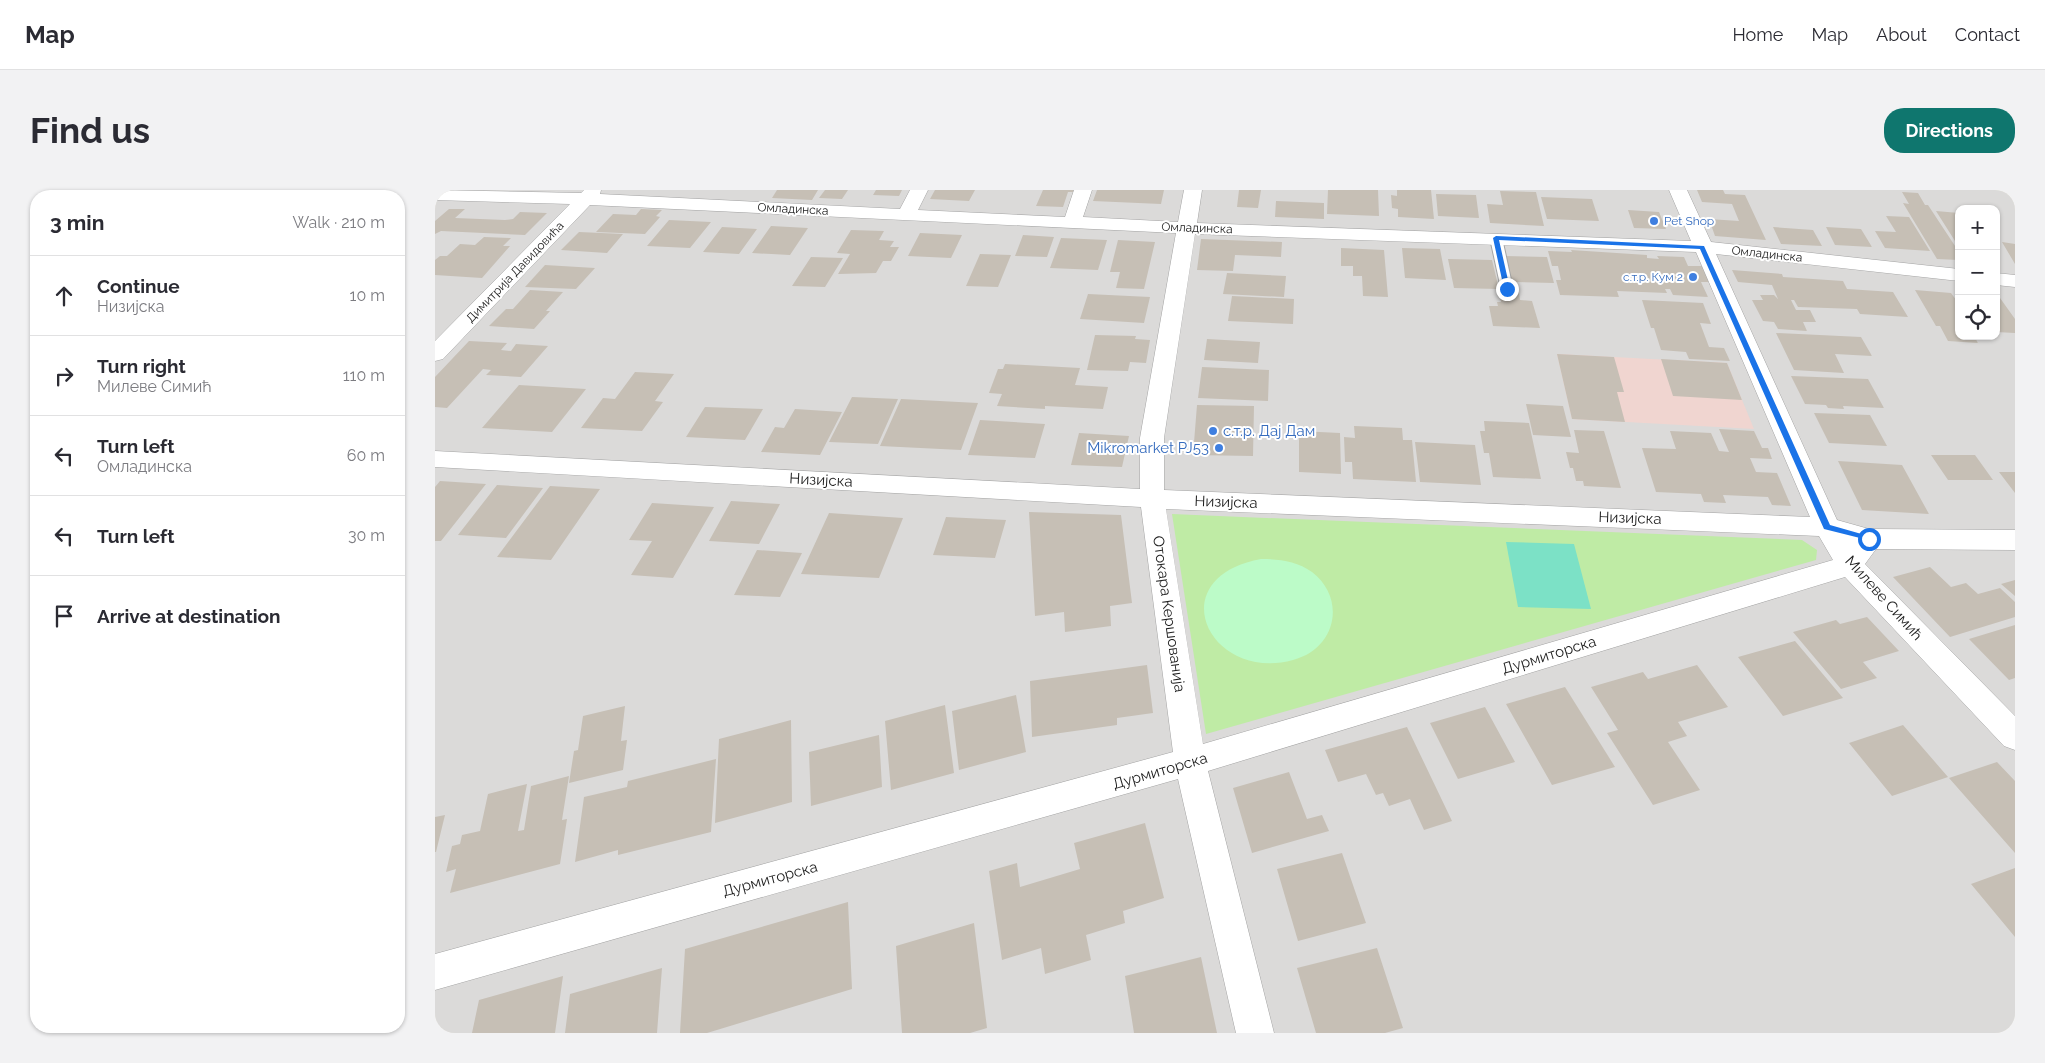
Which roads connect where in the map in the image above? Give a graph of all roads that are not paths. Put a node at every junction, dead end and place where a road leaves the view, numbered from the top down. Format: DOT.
graph roads {
  1 [pos="752,190"];
  2 [pos="919,190"];
  3 [pos="1083,190"];
  4 [pos="1193,190"];
  5 [pos="1678,190"];
  6 [pos="435,195"];
  7 [pos="590,195"];
  8 [pos="739,206"];
  9 [pos="906,214"];
  10 [pos="1072,222"];
  11 [pos="1186,228"];
  12 [pos="1496,238"];
  13 [pos="1702,247"];
  14 [pos="1955,275"];
  15 [pos="2000,279"];
  16 [pos="2015,281"];
  17 [pos="1507,289"];
  18 [pos="435,354"];
  19 [pos="435,459"];
  20 [pos="1152,499"];
  21 [pos="1827,527"];
  22 [pos="1869,539"];
  23 [pos="2015,540"];
  24 [pos="1850,565"];
  25 [pos="2015,736"];
  26 [pos="1191,762"];
  27 [pos="435,972"];
  28 [pos="1255,1033"];
  1 -- 8 [label="street"];
  2 -- 9 [label="street"];
  3 -- 10 [label="street"];
  4 -- 11 [label="street, Отокара Кершованија"];
  5 -- 13 [label="street, Милеве Симић"];
  6 -- 7 [label="street, Омладинска"];
  7 -- 8 [label="street, Омладинска"];
  7 -- 18 [label="street, Димитрија Давидовића"];
  8 -- 9 [label="street, Омладинска"];
  9 -- 10 [label="street, Омладинска"];
  10 -- 11 [label="street, Омладинска"];
  11 -- 12 [label="street, Омладинска"];
  11 -- 20 [label="street, Отокара Кершованија"];
  12 -- 13 [label="street, Омладинска"];
  12 -- 17 [label="lane"];
  13 -- 14 [label="street, Омладинска"];
  13 -- 21 [label="street, Милеве Симић"];
  15 -- 16 [label="street"];
  19 -- 20 [label="street, Низијска"];
  20 -- 21 [label="street, Низијска"];
  20 -- 26 [label="street, Отокара Кершованија"];
  21 -- 22 [label="street, Низијска"];
  21 -- 24 [label="street, Милеве Симић"];
  22 -- 23 [label="street, Низијска"];
  22 -- 24 [label="street"];
  24 -- 25 [label="street, Милеве Симић"];
  24 -- 26 [label="street, Дурмиторска"];
  26 -- 27 [label="street, Дурмиторска"];
  26 -- 28 [label="street, Отокара Кершованија"];
}
